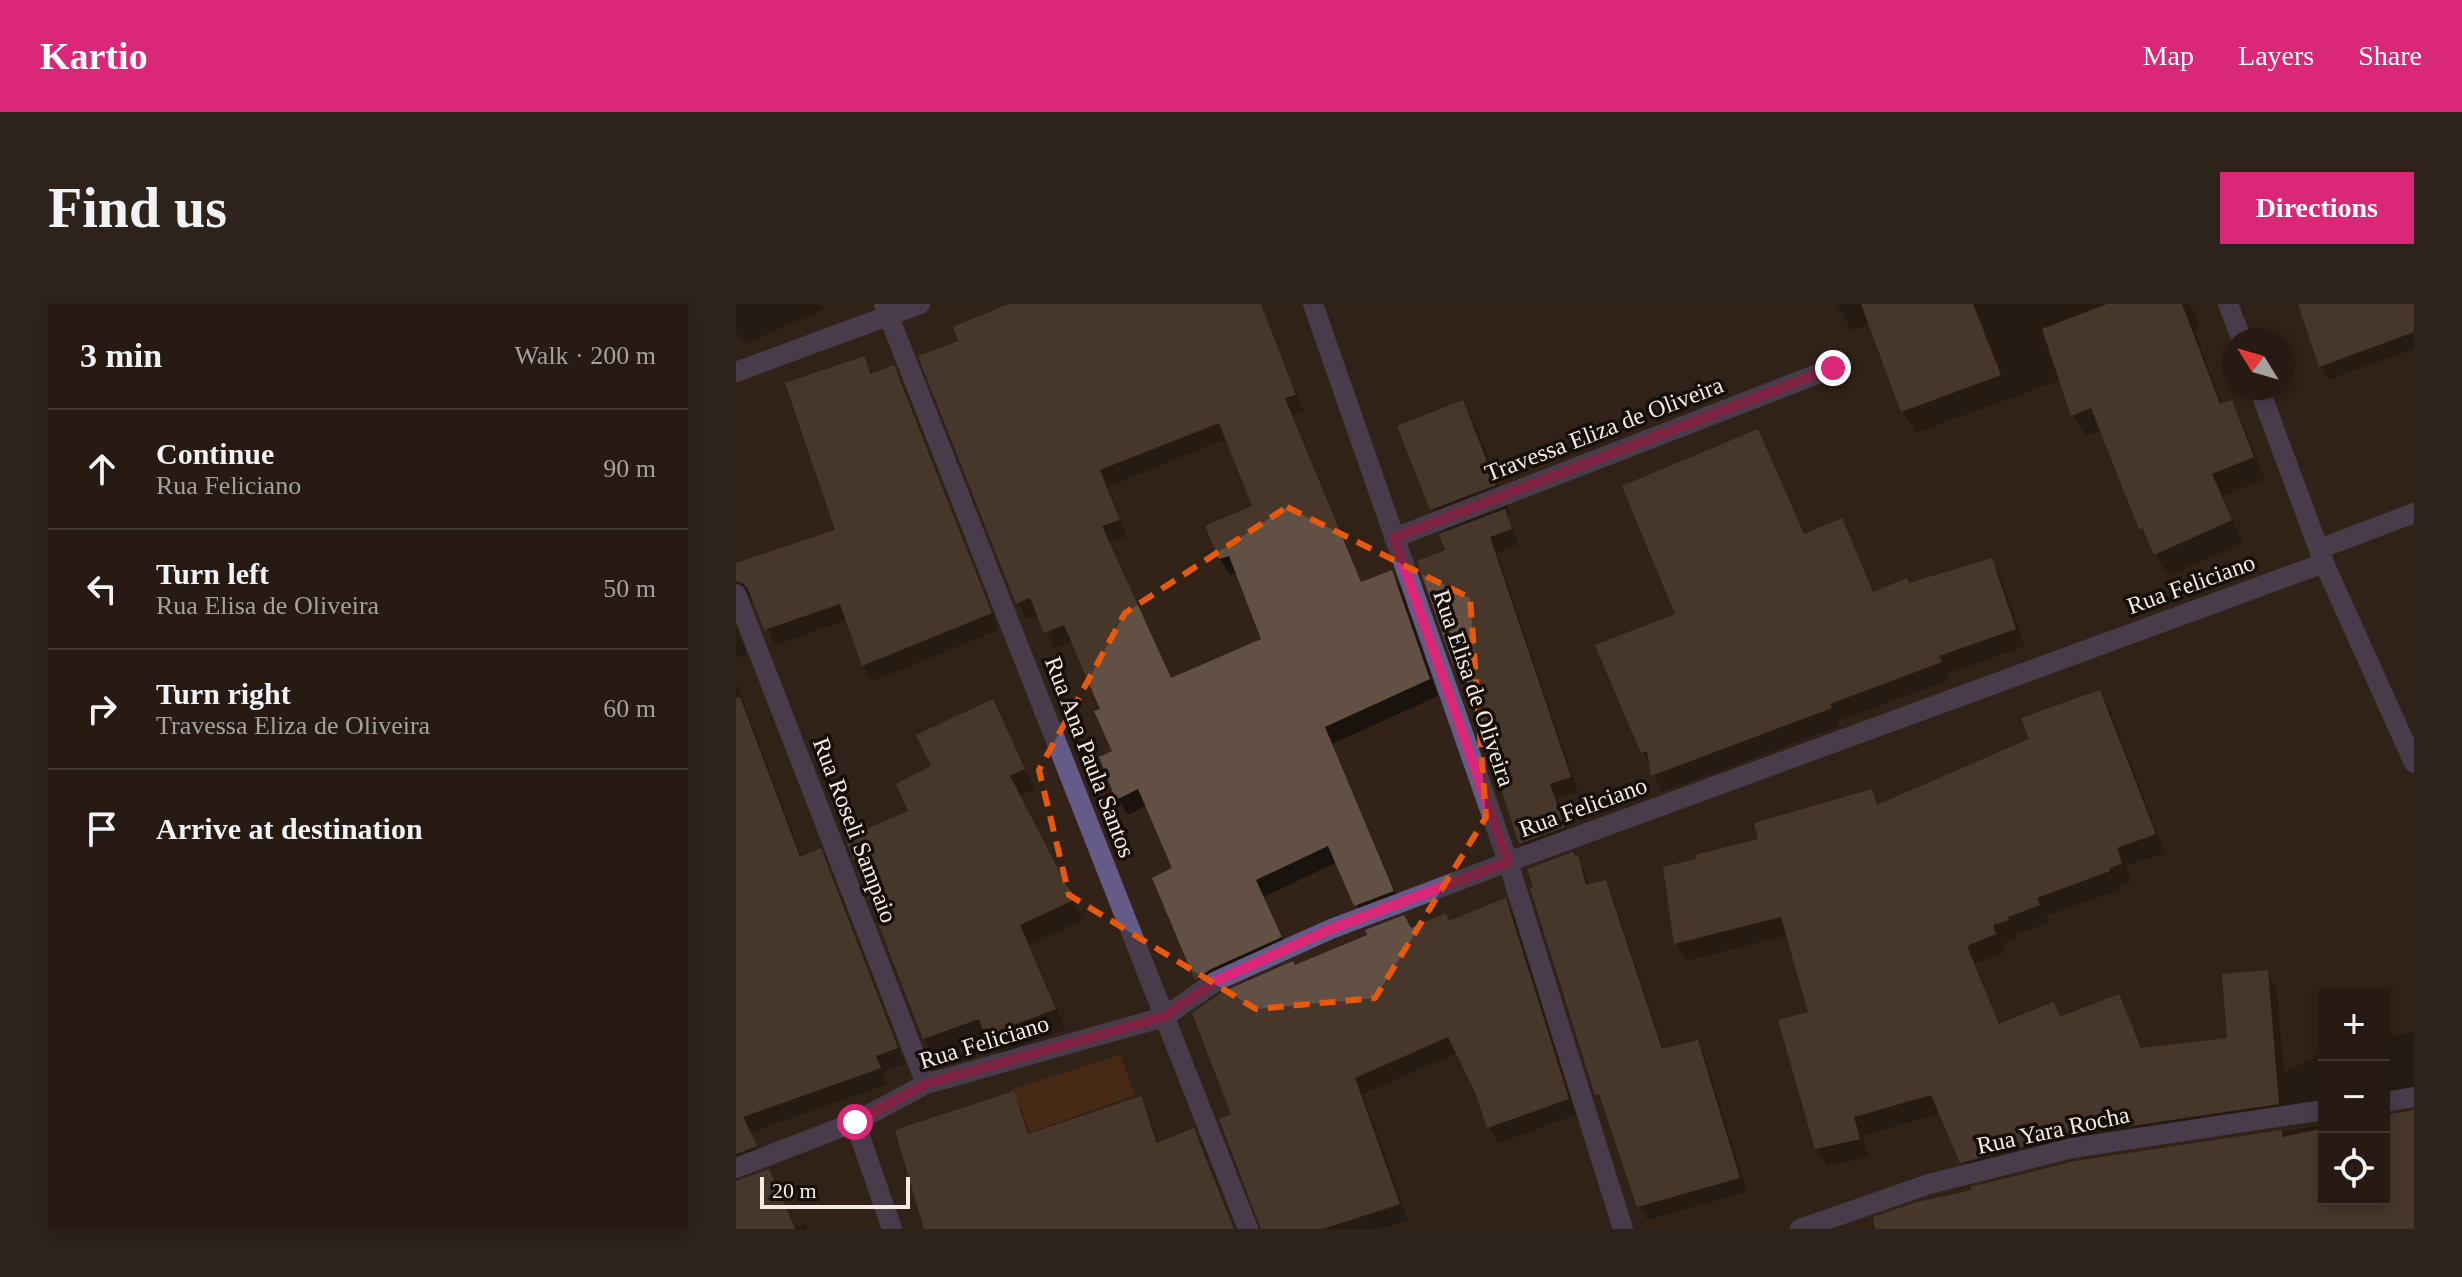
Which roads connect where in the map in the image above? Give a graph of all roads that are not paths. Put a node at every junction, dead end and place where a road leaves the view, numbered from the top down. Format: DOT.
graph roads {
  1 [pos="920,304"];
  2 [pos="1313,304"];
  3 [pos="2228,304"];
  4 [pos="886,310"];
  5 [pos="2237,328"];
  6 [pos="1833,368"];
  7 [pos="736,372"];
  8 [pos="2263,400"];
  9 [pos="2414,513"];
  10 [pos="1394,538"];
  11 [pos="2321,556"];
  12 [pos="736,594"];
  13 [pos="2414,763"];
  14 [pos="1508,862"];
  15 [pos="1164,1017"];
  16 [pos="926,1084"];
  17 [pos="2414,1097"];
  18 [pos="2390,1101"];
  19 [pos="2318,1111"];
  20 [pos="855,1122"];
  21 [pos="736,1168"];
  22 [pos="892,1229"];
  23 [pos="1248,1229"];
  24 [pos="1623,1229"];
  25 [pos="1800,1229"];
  1 -- 4 [label="street"];
  2 -- 10 [label="street, Rua Elisa de Oliveira"];
  3 -- 5 [label="street"];
  4 -- 7 [label="street"];
  4 -- 15 [label="street, Rua Ana Paula Santos"];
  6 -- 10 [label="street, Travessa Eliza de Oliveira"];
  8 -- 11 [label="street"];
  9 -- 11 [label="street, Rua Feliciano"];
  10 -- 14 [label="street, Rua Elisa de Oliveira"];
  11 -- 13 [label="street"];
  11 -- 14 [label="street, Rua Feliciano"];
  12 -- 16 [label="street, Rua Roseli Sampaio"];
  14 -- 15 [label="street, Rua Feliciano"];
  14 -- 24 [label="street, Rua Elisa de Oliveira"];
  15 -- 16 [label="street, Rua Feliciano"];
  15 -- 23 [label="street, Rua Ana Paula Santos"];
  16 -- 20 [label="street, Rua Feliciano"];
  17 -- 18 [label="street"];
  19 -- 25 [label="street, Rua Yara Rocha"];
  20 -- 21 [label="street, Rua Feliciano"];
  20 -- 22 [label="street"];
}
